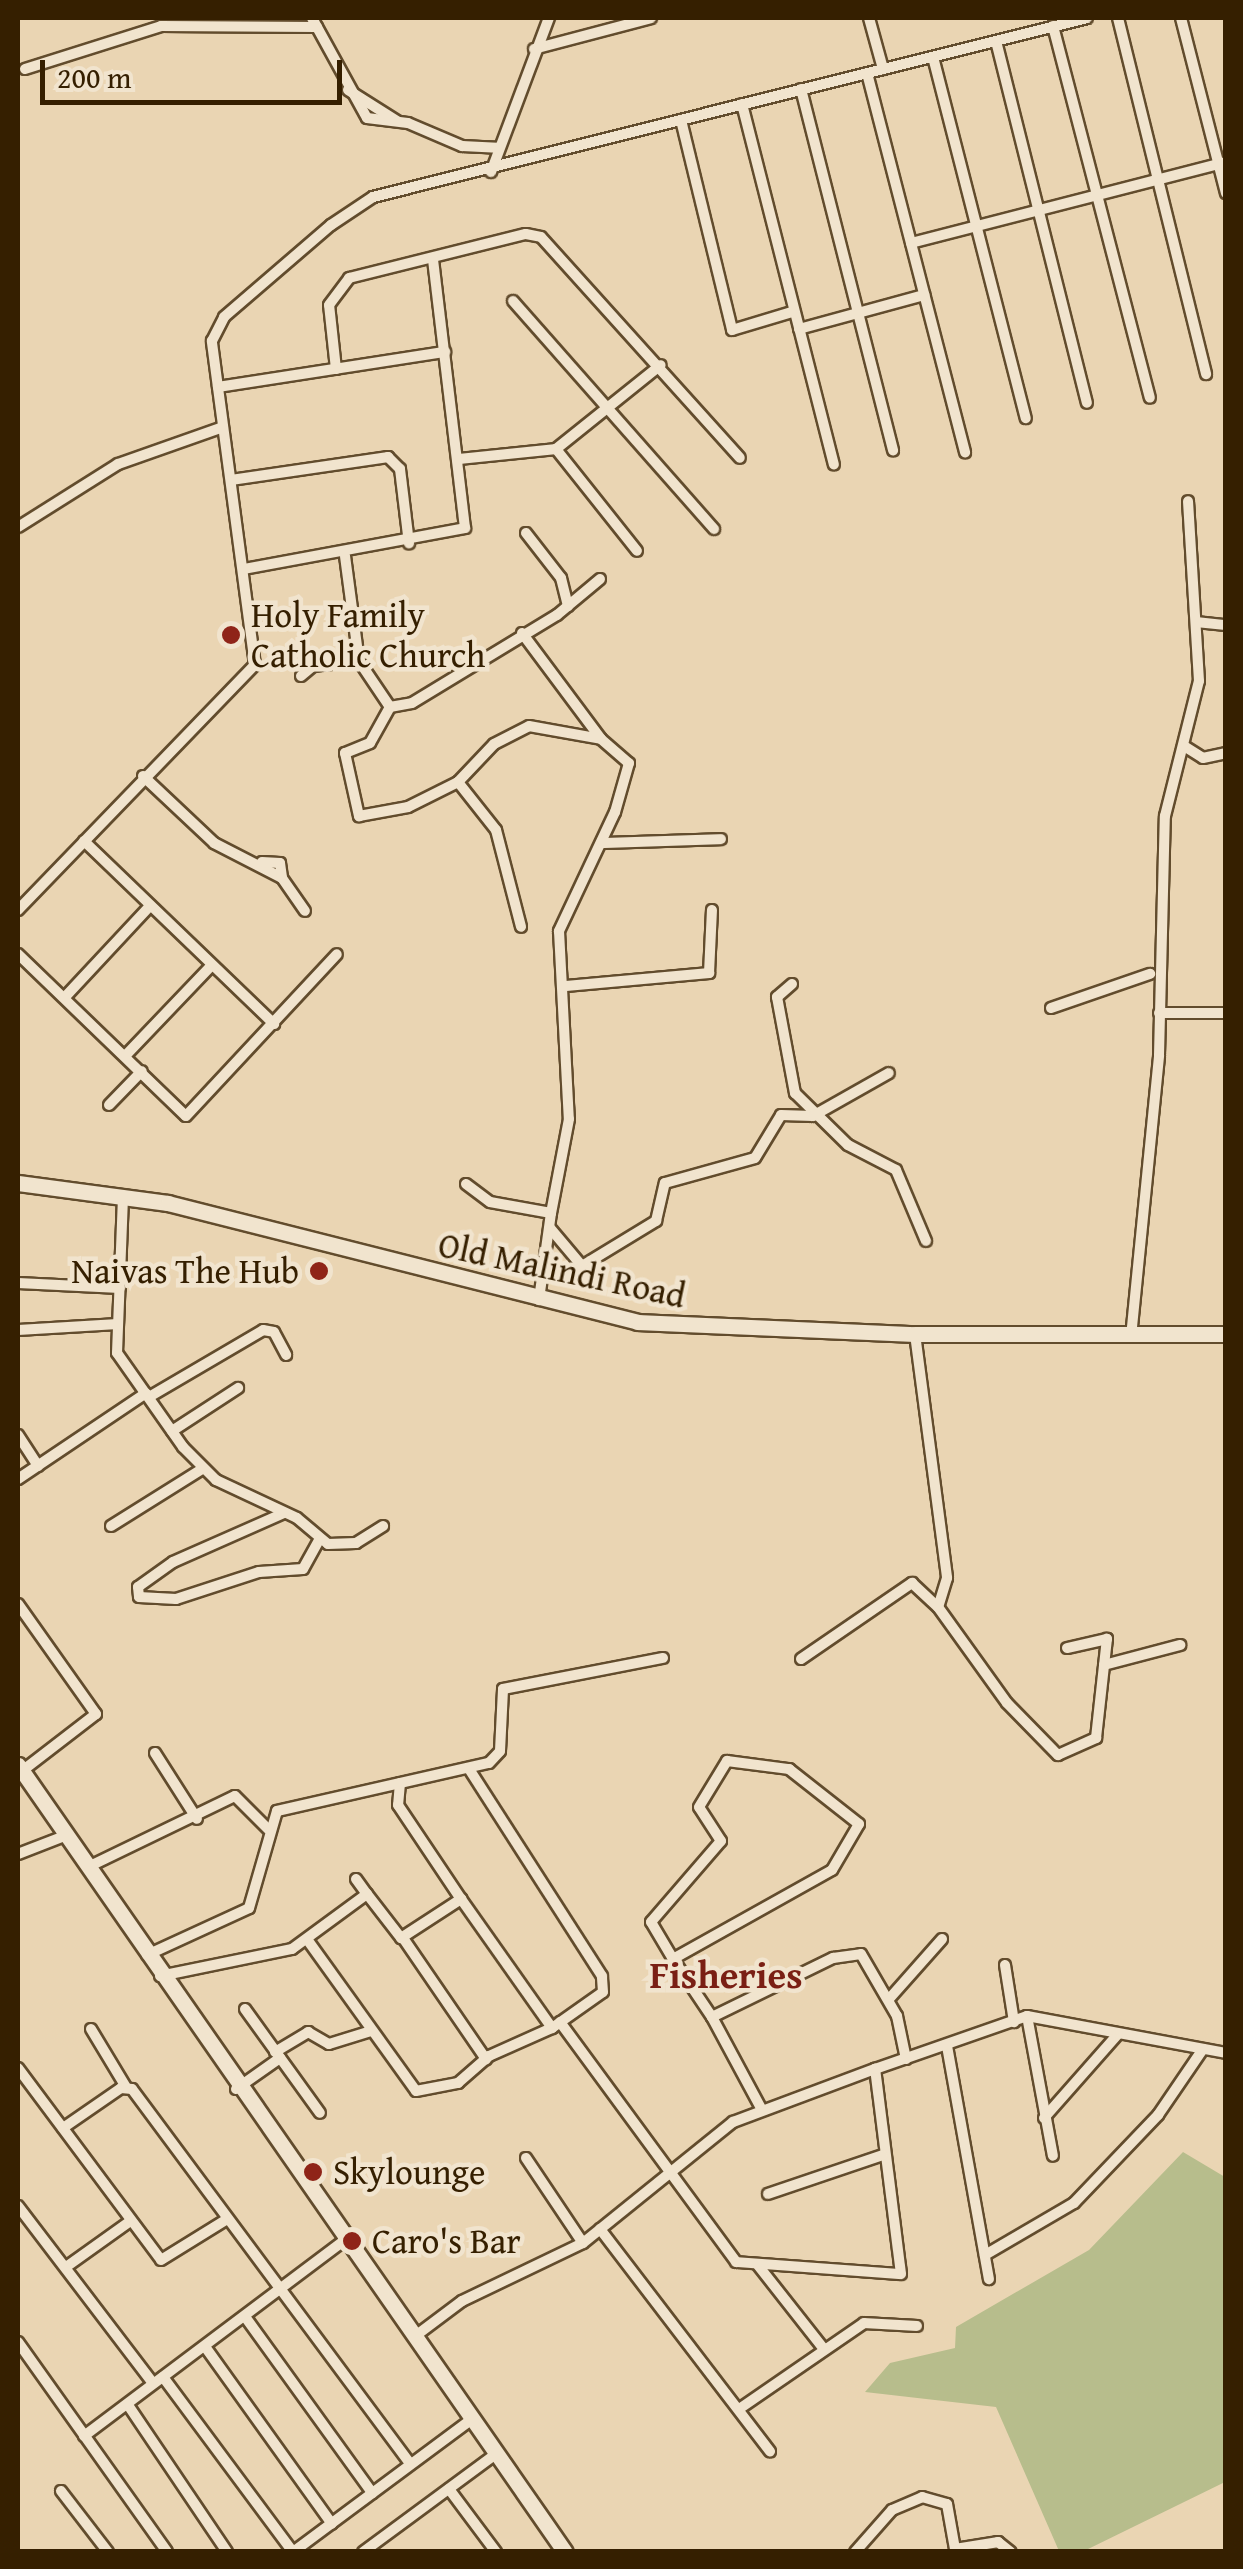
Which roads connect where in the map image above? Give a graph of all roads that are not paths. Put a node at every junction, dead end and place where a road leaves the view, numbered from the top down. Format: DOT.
graph roads {
  1 [pos="549,18"];
  2 [pos="651,18"];
  3 [pos="869,18"];
  4 [pos="1087,18"];
  5 [pos="1118,18"];
  6 [pos="1181,18"];
  7 [pos="314,22"];
  8 [pos="1053,26"];
  9 [pos="996,41"];
  10 [pos="534,49"];
  11 [pos="932,58"];
  12 [pos="25,69"];
  13 [pos="882,69"];
  14 [pos="867,73"];
  15 [pos="800,89"];
  16 [pos="742,104"];
  17 [pos="682,120"];
  18 [pos="497,148"];
  19 [pos="1222,163"];
  20 [pos="491,172"];
  21 [pos="1159,179"];
  22 [pos="1226,193"];
  23 [pos="1098,195"];
  24 [pos="1038,210"];
  25 [pos="977,225"];
  26 [pos="911,243"];
  27 [pos="432,259"];
  28 [pos="924,295"];
  29 [pos="513,301"];
  30 [pos="792,312"];
  31 [pos="860,312"];
  32 [pos="799,329"];
  33 [pos="445,352"];
  34 [pos="661,365"];
  35 [pos="336,369"];
  36 [pos="1206,374"];
  37 [pos="218,387"];
  38 [pos="1150,398"];
  39 [pos="1087,403"];
  40 [pos="604,408"];
  41 [pos="1026,418"];
  42 [pos="224,427"];
  43 [pos="556,449"];
  44 [pos="892,450"];
  45 [pos="965,452"];
  46 [pos="740,458"];
  47 [pos="459,460"];
  48 [pos="834,464"];
  49 [pos="231,480"];
  50 [pos="1188,501"];
  51 [pos="18,527"];
  52 [pos="714,529"];
  53 [pos="526,533"];
  54 [pos="409,543"];
  55 [pos="636,550"];
  56 [pos="345,556"];
  57 [pos="244,569"];
  58 [pos="600,579"];
  59 [pos="568,606"];
  60 [pos="1196,622"];
  61 [pos="1226,625"];
  62 [pos="522,633"];
  63 [pos="359,661"];
  64 [pos="301,676"];
  65 [pos="390,708"];
  66 [pos="601,739"];
  67 [pos="1184,746"];
  68 [pos="1226,752"];
  69 [pos="143,776"];
  70 [pos="458,782"];
  71 [pos="722,839"];
  72 [pos="84,841"];
  73 [pos="602,842"];
  74 [pos="150,906"];
  75 [pos="18,910"];
  76 [pos="712,910"];
  77 [pos="306,911"];
  78 [pos="521,927"];
  79 [pos="18,954"];
  80 [pos="338,954"];
  81 [pos="211,966"];
  82 [pos="1150,974"];
  83 [pos="792,984"];
  84 [pos="566,986"];
  85 [pos="64,997"];
  86 [pos="1051,1008"];
  87 [pos="1159,1012"];
  88 [pos="1226,1013"];
  89 [pos="274,1024"];
  90 [pos="126,1055"];
  91 [pos="142,1071"];
  92 [pos="888,1072"];
  93 [pos="109,1106"];
  94 [pos="813,1116"];
  95 [pos="18,1183"];
  96 [pos="466,1184"];
  97 [pos="124,1197"];
  98 [pos="552,1214"];
  99 [pos="550,1228"];
  100 [pos="926,1241"];
  101 [pos="18,1283"];
  102 [pos="120,1288"];
  103 [pos="539,1301"];
  104 [pos="118,1324"];
  105 [pos="18,1330"];
  106 [pos="914,1334"];
  107 [pos="1226,1334"];
  108 [pos="1131,1337"];
  109 [pos="286,1355"];
  110 [pos="238,1388"];
  111 [pos="148,1395"];
  112 [pos="172,1431"];
  113 [pos="18,1434"];
  114 [pos="38,1466"];
  115 [pos="202,1469"];
  116 [pos="18,1479"];
  117 [pos="285,1513"];
  118 [pos="111,1526"];
  119 [pos="383,1526"];
  120 [pos="319,1540"];
  121 [pos="18,1604"];
  122 [pos="938,1607"];
  123 [pos="1180,1645"];
  124 [pos="1067,1648"];
  125 [pos="663,1658"];
  126 [pos="801,1659"];
  127 [pos="1104,1664"];
  128 [pos="155,1753"];
  129 [pos="20,1768"];
  130 [pos="470,1770"];
  131 [pos="400,1783"];
  132 [pos="197,1819"];
  133 [pos="268,1829"];
  134 [pos="67,1836"];
  135 [pos="18,1854"];
  136 [pos="88,1867"];
  137 [pos="356,1879"];
  138 [pos="367,1894"];
  139 [pos="462,1900"];
  140 [pos="403,1938"];
  141 [pos="942,1940"];
  142 [pos="308,1942"];
  143 [pos="146,1956"];
  144 [pos="673,1959"];
  145 [pos="1005,1965"];
  146 [pos="160,1976"];
  147 [pos="888,1999"];
  148 [pos="245,2009"];
  149 [pos="1027,2016"];
  150 [pos="712,2017"];
  151 [pos="1014,2022"];
  152 [pos="556,2025"];
  153 [pos="92,2029"];
  154 [pos="371,2031"];
  155 [pos="1118,2034"];
  156 [pos="948,2046"];
  157 [pos="1203,2049"];
  158 [pos="1226,2053"];
  159 [pos="278,2055"];
  160 [pos="906,2058"];
  161 [pos="486,2059"];
  162 [pos="18,2068"];
  163 [pos="875,2069"];
  164 [pos="126,2087"];
  165 [pos="236,2088"];
  166 [pos="762,2110"];
  167 [pos="320,2113"];
  168 [pos="1044,2118"];
  169 [pos="64,2128"];
  170 [pos="884,2155"];
  171 [pos="1053,2156"];
  172 [pos="526,2158"];
  173 [pos="671,2179"];
  174 [pos="768,2194"];
  175 [pos="18,2206"];
  176 [pos="227,2219"];
  177 [pos="129,2222"];
  178 [pos="600,2229"];
  179 [pos="344,2241"];
  180 [pos="583,2243"];
  181 [pos="985,2254"];
  182 [pos="757,2264"];
  183 [pos="66,2268"];
  184 [pos="989,2279"];
  185 [pos="282,2290"];
  186 [pos="246,2318"];
  187 [pos="917,2326"];
  188 [pos="414,2337"];
  189 [pos="18,2342"];
  190 [pos="206,2348"];
  191 [pos="823,2348"];
  192 [pos="158,2380"];
  193 [pos="128,2405"];
  194 [pos="742,2407"];
  195 [pos="471,2420"];
  196 [pos="84,2436"];
  197 [pos="770,2450"];
  198 [pos="496,2454"];
  199 [pos="410,2464"];
  200 [pos="449,2489"];
  201 [pos="61,2492"];
  202 [pos="372,2493"];
  203 [pos="332,2524"];
  204 [pos="494,2551"];
  205 [pos="108,2552"];
  206 [pos="167,2552"];
  207 [pos="227,2552"];
  208 [pos="293,2552"];
  209 [pos="363,2552"];
  210 [pos="565,2552"];
  211 [pos="856,2552"];
  212 [pos="1011,2552"];
  1 -- 10 [label="street"];
  2 -- 10 [label="street"];
  3 -- 13 [label="street"];
  4 -- 8 [label="street"];
  5 -- 21 [label="street"];
  6 -- 19 [label="street"];
  7 -- 12 [label="street"];
  7 -- 18 [label="street"];
  8 -- 9 [label="street"];
  8 -- 23 [label="street"];
  9 -- 11 [label="street"];
  9 -- 24 [label="street"];
  10 -- 18 [label="street"];
  11 -- 13 [label="street"];
  11 -- 25 [label="street"];
  13 -- 14 [label="street"];
  14 -- 15 [label="street"];
  14 -- 26 [label="street"];
  15 -- 16 [label="street"];
  15 -- 31 [label="street"];
  16 -- 17 [label="street"];
  16 -- 30 [label="street"];
  17 -- 20 [label="street"];
  17 -- 30 [label="street"];
  18 -- 20 [label="street"];
  19 -- 21 [label="street"];
  19 -- 22 [label="street"];
  20 -- 37 [label="street"];
  21 -- 23 [label="street"];
  21 -- 36 [label="street"];
  23 -- 24 [label="street"];
  23 -- 38 [label="street"];
  24 -- 25 [label="street"];
  24 -- 39 [label="street"];
  25 -- 26 [label="street"];
  25 -- 41 [label="street"];
  26 -- 28 [label="street"];
  27 -- 33 [label="street"];
  27 -- 34 [label="street"];
  27 -- 35 [label="street"];
  28 -- 31 [label="street"];
  28 -- 45 [label="street"];
  29 -- 40 [label="street"];
  30 -- 32 [label="street"];
  31 -- 32 [label="street"];
  31 -- 44 [label="street"];
  32 -- 48 [label="street"];
  33 -- 35 [label="street"];
  33 -- 47 [label="street"];
  34 -- 40 [label="street"];
  34 -- 46 [label="street"];
  35 -- 37 [label="street"];
  37 -- 42 [label="street"];
  40 -- 43 [label="street"];
  40 -- 52 [label="street"];
  42 -- 49 [label="street"];
  42 -- 51 [label="street"];
  43 -- 47 [label="street"];
  43 -- 55 [label="street"];
  47 -- 54 [label="street"];
  49 -- 54 [label="street"];
  49 -- 57 [label="street"];
  50 -- 60 [label="street"];
  53 -- 59 [label="street"];
  54 -- 56 [label="street"];
  56 -- 57 [label="street"];
  56 -- 63 [label="street"];
  57 -- 69 [label="street"];
  58 -- 59 [label="street"];
  59 -- 62 [label="street"];
  60 -- 61 [label="street"];
  60 -- 67 [label="street"];
  62 -- 65 [label="street"];
  62 -- 66 [label="street"];
  63 -- 64 [label="street"];
  63 -- 65 [label="street"];
  65 -- 70 [label="street"];
  66 -- 70 [label="street"];
  66 -- 73 [label="street"];
  67 -- 68 [label="street"];
  67 -- 87 [label="street"];
  69 -- 72 [label="street"];
  69 -- 77 [label="street"];
  70 -- 78 [label="street"];
  71 -- 73 [label="street"];
  72 -- 74 [label="street"];
  72 -- 75 [label="street"];
  73 -- 84 [label="street"];
  74 -- 81 [label="street"];
  74 -- 85 [label="street"];
  76 -- 84 [label="street"];
  79 -- 85 [label="street"];
  80 -- 89 [label="street"];
  81 -- 89 [label="street"];
  81 -- 90 [label="street"];
  82 -- 86 [label="street"];
  83 -- 94 [label="street"];
  84 -- 98 [label="street"];
  85 -- 90 [label="street"];
  87 -- 88 [label="street"];
  87 -- 108 [label="street"];
  89 -- 91 [label="street"];
  90 -- 91 [label="street"];
  91 -- 93 [label="street"];
  92 -- 94 [label="street"];
  94 -- 99 [label="street"];
  94 -- 100 [label="street"];
  95 -- 97 [label="main road, Old Malindi Road"];
  96 -- 98 [label="street"];
  97 -- 102 [label="street"];
  97 -- 103 [label="main road, Old Malindi Road"];
  98 -- 99 [label="street"];
  99 -- 103 [label="street"];
  101 -- 102 [label="street"];
  102 -- 104 [label="street"];
  103 -- 106 [label="main road, Old Malindi Road"];
  104 -- 105 [label="street"];
  104 -- 111 [label="street"];
  106 -- 108 [label="main road, Old Malindi Road"];
  106 -- 122 [label="street"];
  107 -- 108 [label="main road, Old Malindi Road"];
  109 -- 111 [label="street"];
  110 -- 112 [label="street"];
  111 -- 112 [label="street"];
  111 -- 114 [label="street"];
  112 -- 115 [label="street"];
  113 -- 114 [label="street"];
  114 -- 116 [label="street"];
  115 -- 117 [label="street"];
  115 -- 118 [label="street"];
  117 -- 120 [label="street"];
  117 -- 120 [label="street"];
  119 -- 120 [label="street"];
  121 -- 129 [label="street"];
  122 -- 126 [label="street"];
  122 -- 127 [label="street"];
  123 -- 127 [label="street"];
  124 -- 127 [label="street"];
  125 -- 130 [label="street"];
  128 -- 132 [label="street"];
  129 -- 134 [label="main road"];
  130 -- 131 [label="street"];
  130 -- 152 [label="street"];
  131 -- 133 [label="street"];
  131 -- 139 [label="street"];
  132 -- 133 [label="street"];
  132 -- 136 [label="street"];
  133 -- 143 [label="street"];
  134 -- 135 [label="street"];
  134 -- 136 [label="main road"];
  136 -- 143 [label="main road"];
  137 -- 138 [label="street"];
  138 -- 140 [label="street"];
  138 -- 142 [label="street"];
  139 -- 140 [label="street"];
  139 -- 152 [label="street"];
  140 -- 161 [label="street"];
  141 -- 147 [label="street"];
  142 -- 146 [label="street"];
  142 -- 154 [label="street"];
  143 -- 146 [label="main road"];
  144 -- 144 [label="street"];
  144 -- 150 [label="street"];
  145 -- 151 [label="street"];
  146 -- 165 [label="main road"];
  147 -- 150 [label="street"];
  147 -- 160 [label="street"];
  148 -- 159 [label="street"];
  149 -- 151 [label="street"];
  149 -- 155 [label="street"];
  149 -- 168 [label="street"];
  150 -- 166 [label="street"];
  151 -- 156 [label="street"];
  152 -- 161 [label="street"];
  152 -- 173 [label="street"];
  153 -- 164 [label="street"];
  154 -- 159 [label="street"];
  154 -- 161 [label="street"];
  155 -- 157 [label="street"];
  155 -- 168 [label="street"];
  156 -- 160 [label="street"];
  156 -- 181 [label="street"];
  157 -- 158 [label="street"];
  157 -- 181 [label="street"];
  159 -- 165 [label="street"];
  159 -- 167 [label="street"];
  160 -- 163 [label="street"];
  162 -- 169 [label="street"];
  163 -- 166 [label="street"];
  163 -- 170 [label="street"];
  164 -- 169 [label="street"];
  164 -- 176 [label="street"];
  165 -- 179 [label="main road"];
  166 -- 173 [label="street"];
  168 -- 171 [label="street"];
  169 -- 177 [label="street"];
  170 -- 174 [label="street"];
  170 -- 182 [label="street"];
  172 -- 180 [label="street"];
  173 -- 178 [label="street"];
  173 -- 182 [label="street"];
  175 -- 183 [label="street"];
  176 -- 177 [label="street"];
  176 -- 185 [label="street"];
  177 -- 183 [label="street"];
  178 -- 180 [label="street"];
  178 -- 194 [label="street"];
  179 -- 185 [label="street"];
  179 -- 188 [label="main road"];
  180 -- 188 [label="street"];
  181 -- 184 [label="street"];
  182 -- 191 [label="street"];
  183 -- 192 [label="street"];
  185 -- 186 [label="street"];
  185 -- 199 [label="street"];
  186 -- 190 [label="street"];
  186 -- 202 [label="street"];
  187 -- 191 [label="street"];
  188 -- 195 [label="main road"];
  189 -- 196 [label="street"];
  190 -- 192 [label="street"];
  190 -- 203 [label="street"];
  191 -- 194 [label="street"];
  192 -- 193 [label="street"];
  192 -- 208 [label="street"];
  193 -- 196 [label="street"];
  193 -- 207 [label="street"];
  194 -- 197 [label="street"];
  195 -- 198 [label="main road"];
  195 -- 199 [label="street"];
  196 -- 206 [label="street"];
  198 -- 200 [label="street"];
  198 -- 210 [label="main road"];
  199 -- 202 [label="street"];
  200 -- 204 [label="street"];
  200 -- 209 [label="street"];
  201 -- 205 [label="street"];
  202 -- 203 [label="street"];
  203 -- 208 [label="street"];
  211 -- 212 [label="street"];
}
